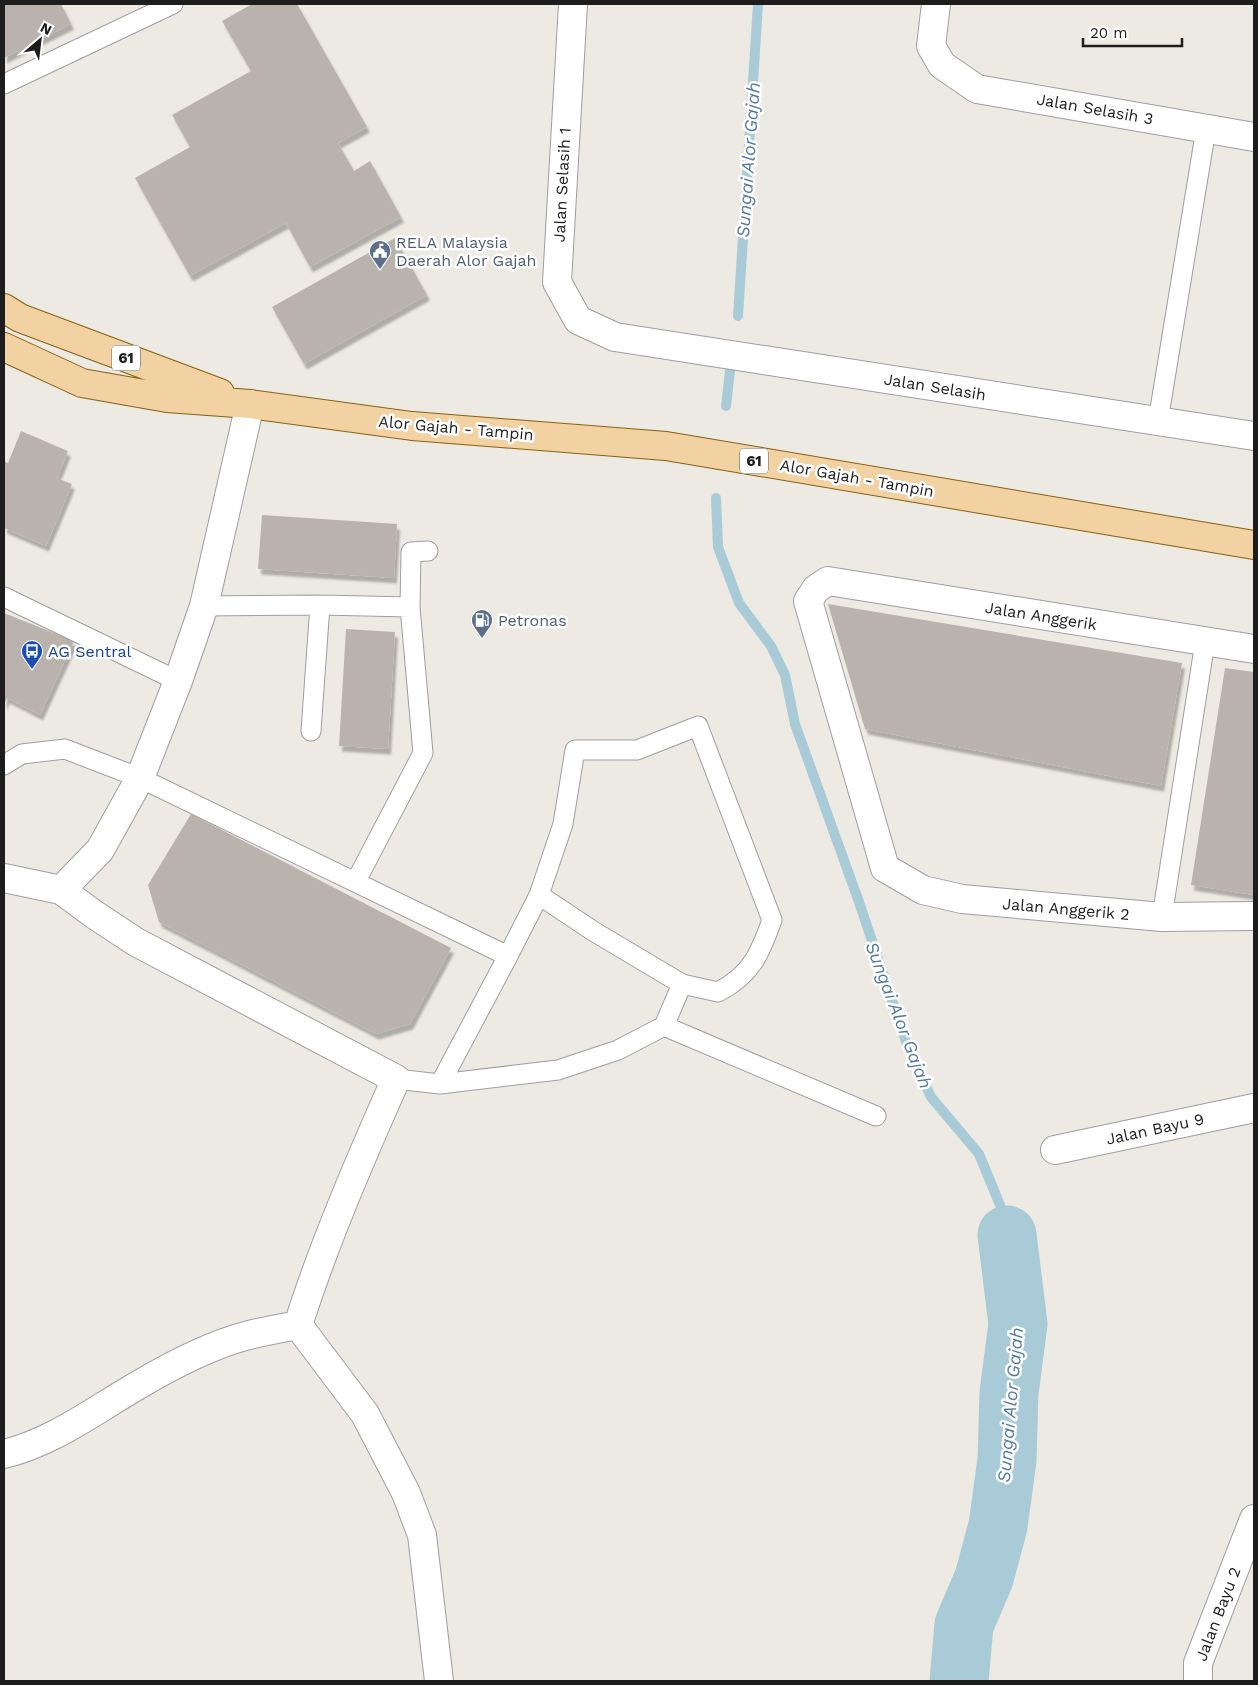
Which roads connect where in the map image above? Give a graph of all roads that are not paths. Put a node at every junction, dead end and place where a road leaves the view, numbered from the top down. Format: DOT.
graph roads {
  1 [pos="173,4"];
  2 [pos="573,4"];
  3 [pos="936,4"];
  4 [pos="4,84"];
  5 [pos="1206,129"];
  6 [pos="1254,137"];
  7 [pos="4,308"];
  8 [pos="615,337"];
  9 [pos="4,347"];
  10 [pos="250,404"];
  11 [pos="1158,421"];
  12 [pos="1254,436"];
  13 [pos="1254,545"];
  14 [pos="428,551"];
  15 [pos="4,597"];
  16 [pos="320,605"];
  17 [pos="204,606"];
  18 [pos="410,607"];
  19 [pos="1205,642"];
  20 [pos="1254,649"];
  21 [pos="178,681"];
  22 [pos="311,731"];
  23 [pos="4,765"];
  24 [pos="140,778"];
  25 [pos="885,868"];
  26 [pos="4,878"];
  27 [pos="356,881"];
  28 [pos="61,890"];
  29 [pos="539,895"];
  30 [pos="1254,916"];
  31 [pos="1162,917"];
  32 [pos="508,956"];
  33 [pos="682,984"];
  34 [pos="664,1026"];
  35 [pos="396,1079"];
  36 [pos="440,1084"];
  37 [pos="1254,1108"];
  38 [pos="876,1116"];
  39 [pos="1055,1150"];
  40 [pos="298,1325"];
  41 [pos="4,1454"];
  42 [pos="1254,1519"];
  43 [pos="439,1681"];
  44 [pos="1198,1681"];
  1 -- 4 [label="lane"];
  2 -- 8 [label="street, Jalan Selasih 1"];
  3 -- 5 [label="street, Jalan Selasih 3"];
  5 -- 6 [label="street, Jalan Selasih 3"];
  5 -- 11 [label="lane"];
  7 -- 10 [label="main road, Alor Gajah - Tampin / 61"];
  8 -- 11 [label="street, Jalan Selasih"];
  9 -- 10 [label="main road, Alor Gajah - Tampin / 61"];
  10 -- 13 [label="main road, Alor Gajah - Tampin / 61"];
  10 -- 17 [label="street"];
  11 -- 12 [label="street, Jalan Selasih"];
  14 -- 18 [label="lane"];
  15 -- 21 [label="lane"];
  16 -- 17 [label="lane"];
  16 -- 18 [label="lane"];
  16 -- 22 [label="lane"];
  17 -- 21 [label="street"];
  18 -- 27 [label="lane"];
  19 -- 20 [label="street, Jalan Anggerik"];
  19 -- 25 [label="street, Jalan Anggerik"];
  19 -- 31 [label="lane"];
  21 -- 24 [label="street"];
  23 -- 24 [label="lane"];
  24 -- 27 [label="lane"];
  24 -- 28 [label="street"];
  25 -- 31 [label="street, Jalan Anggerik 2"];
  26 -- 28 [label="street"];
  27 -- 32 [label="lane"];
  28 -- 35 [label="street"];
  29 -- 32 [label="lane"];
  29 -- 33 [label="lane"];
  29 -- 33 [label="lane"];
  30 -- 31 [label="street, Jalan Anggerik 2"];
  32 -- 36 [label="lane"];
  33 -- 34 [label="lane"];
  34 -- 36 [label="lane"];
  34 -- 38 [label="lane"];
  35 -- 36 [label="lane"];
  35 -- 40 [label="street"];
  37 -- 39 [label="street, Jalan Bayu 9"];
  40 -- 41 [label="street"];
  40 -- 43 [label="street"];
  42 -- 44 [label="street, Jalan Bayu 2"];
}
